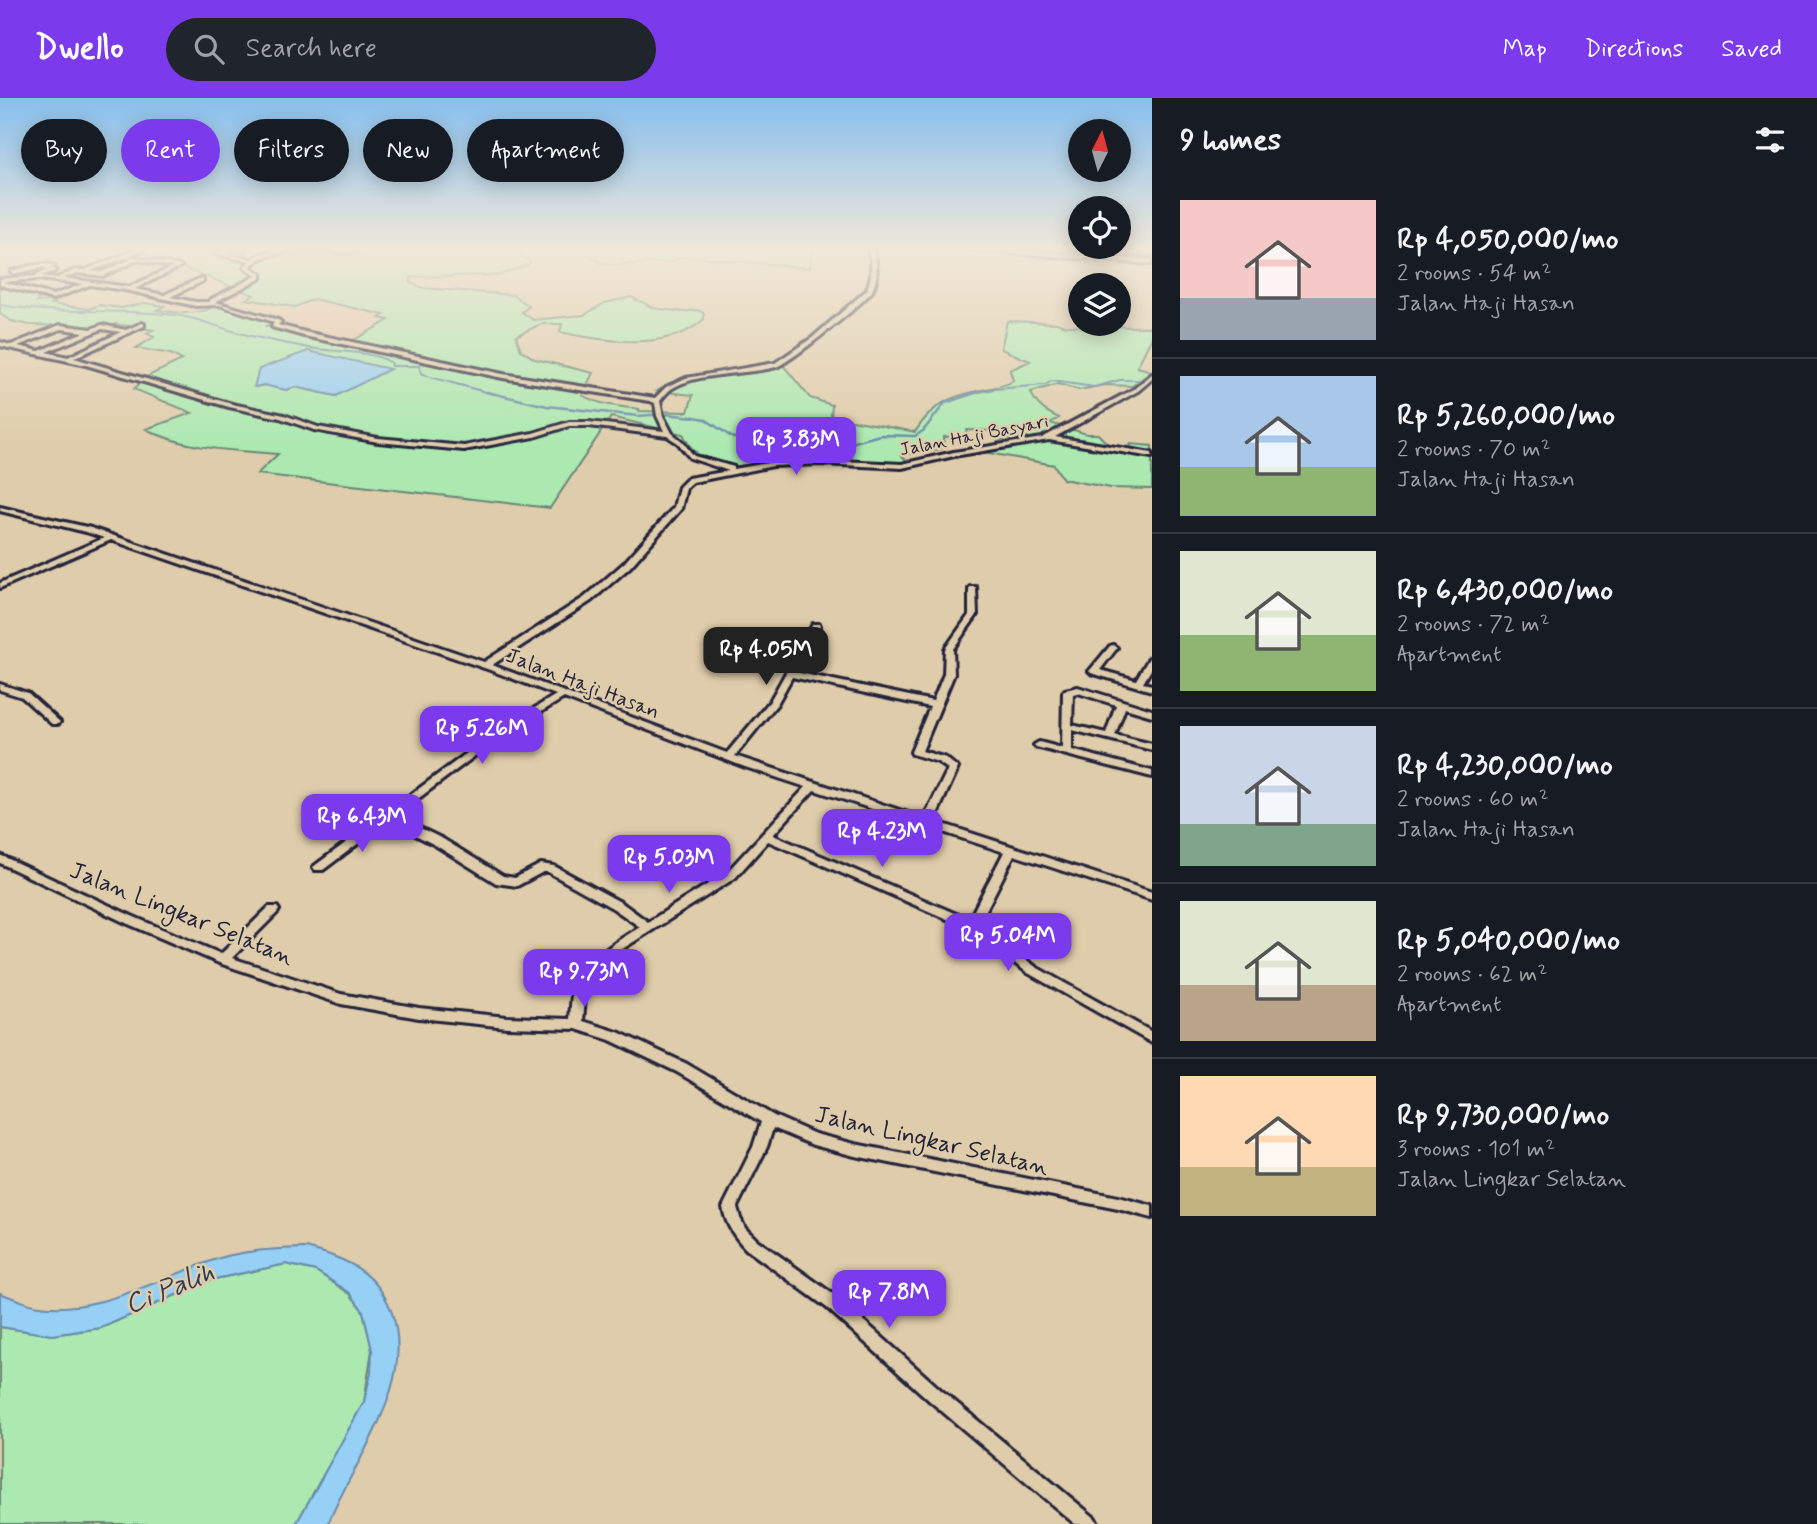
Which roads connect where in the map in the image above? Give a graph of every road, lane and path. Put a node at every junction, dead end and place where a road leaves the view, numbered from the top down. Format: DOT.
graph roads {
  1 [pos="259,316"];
  2 [pos="842,316"];
  3 [pos="142,325"];
  4 [pos="90,331"];
  5 [pos="128,332"];
  6 [pos="0,344"];
  7 [pos="12,347"];
  8 [pos="0,354"];
  9 [pos="39,354"];
  10 [pos="68,359"];
  11 [pos="1150,378"];
  12 [pos="657,400"];
  13 [pos="669,434"];
  14 [pos="1049,439"];
  15 [pos="1152,455"];
  16 [pos="734,470"];
  17 [pos="0,509"];
  18 [pos="110,538"];
  19 [pos="0,586"];
  20 [pos="973,589"];
  21 [pos="816,626"];
  22 [pos="1113,648"];
  23 [pos="1152,660"];
  24 [pos="485,665"];
  25 [pos="791,674"];
  26 [pos="1138,684"];
  27 [pos="0,687"];
  28 [pos="1152,688"];
  29 [pos="563,695"];
  30 [pos="1121,704"];
  31 [pos="936,705"];
  32 [pos="1152,713"];
  33 [pos="55,722"];
  34 [pos="1070,727"];
  35 [pos="1110,737"];
  36 [pos="1039,745"];
  37 [pos="1152,747"];
  38 [pos="1068,752"];
  39 [pos="729,757"];
  40 [pos="1152,773"];
  41 [pos="813,785"];
  42 [pos="387,816"];
  43 [pos="928,822"];
  44 [pos="768,837"];
  45 [pos="1011,849"];
  46 [pos="0,859"];
  47 [pos="319,867"];
  48 [pos="1152,896"];
  49 [pos="272,910"];
  50 [pos="648,927"];
  51 [pos="983,929"];
  52 [pos="223,960"];
  53 [pos="576,1024"];
  54 [pos="1152,1038"];
  55 [pos="769,1120"];
  56 [pos="1152,1212"];
  57 [pos="1089,1524"];
  1 -- 12 [label="street"];
  2 -- 12 [label="street"];
  3 -- 5 [label="street"];
  4 -- 5 [label="street"];
  4 -- 7 [label="street"];
  4 -- 9 [label="street"];
  5 -- 10 [label="street"];
  6 -- 7 [label="street"];
  7 -- 8 [label="street"];
  7 -- 9 [label="street"];
  9 -- 10 [label="street"];
  10 -- 13 [label="street"];
  11 -- 14 [label="street, Jalan Haji Basyari"];
  12 -- 13 [label="street"];
  13 -- 16 [label="street"];
  14 -- 15 [label="street"];
  14 -- 16 [label="street, Jalan Haji Basyari"];
  16 -- 24 [label="street, Jalan Haji Basyari"];
  17 -- 18 [label="street, Jalan Haji Hasan"];
  18 -- 19 [label="street"];
  18 -- 24 [label="street, Jalan Haji Hasan"];
  20 -- 31 [label="street"];
  21 -- 25 [label="street"];
  22 -- 26 [label="street"];
  23 -- 26 [label="street"];
  24 -- 29 [label="street, Jalan Haji Hasan"];
  25 -- 31 [label="street"];
  25 -- 39 [label="street"];
  26 -- 28 [label="street"];
  27 -- 33 [label="street"];
  29 -- 39 [label="street, Jalan Haji Hasan"];
  29 -- 42 [label="street"];
  30 -- 32 [label="street"];
  30 -- 34 [label="street"];
  30 -- 35 [label="street"];
  31 -- 43 [label="street"];
  34 -- 35 [label="street"];
  34 -- 38 [label="street"];
  35 -- 37 [label="street"];
  36 -- 38 [label="street"];
  38 -- 40 [label="street"];
  39 -- 41 [label="street, Jalan Haji Hasan"];
  41 -- 43 [label="street, Jalan Haji Hasan"];
  41 -- 44 [label="street"];
  42 -- 47 [label="street"];
  42 -- 50 [label="street"];
  43 -- 45 [label="street, Jalan Haji Hasan"];
  44 -- 50 [label="street"];
  44 -- 51 [label="street"];
  45 -- 48 [label="street, Jalan Haji Hasan"];
  45 -- 51 [label="street"];
  46 -- 52 [label="street, Jalan Lingkar Selatan"];
  49 -- 52 [label="street"];
  50 -- 53 [label="street"];
  51 -- 54 [label="street"];
  52 -- 53 [label="street, Jalan Lingkar Selatan"];
  53 -- 55 [label="street, Jalan Lingkar Selatan"];
  55 -- 56 [label="street, Jalan Lingkar Selatan"];
  55 -- 57 [label="street"];
}
